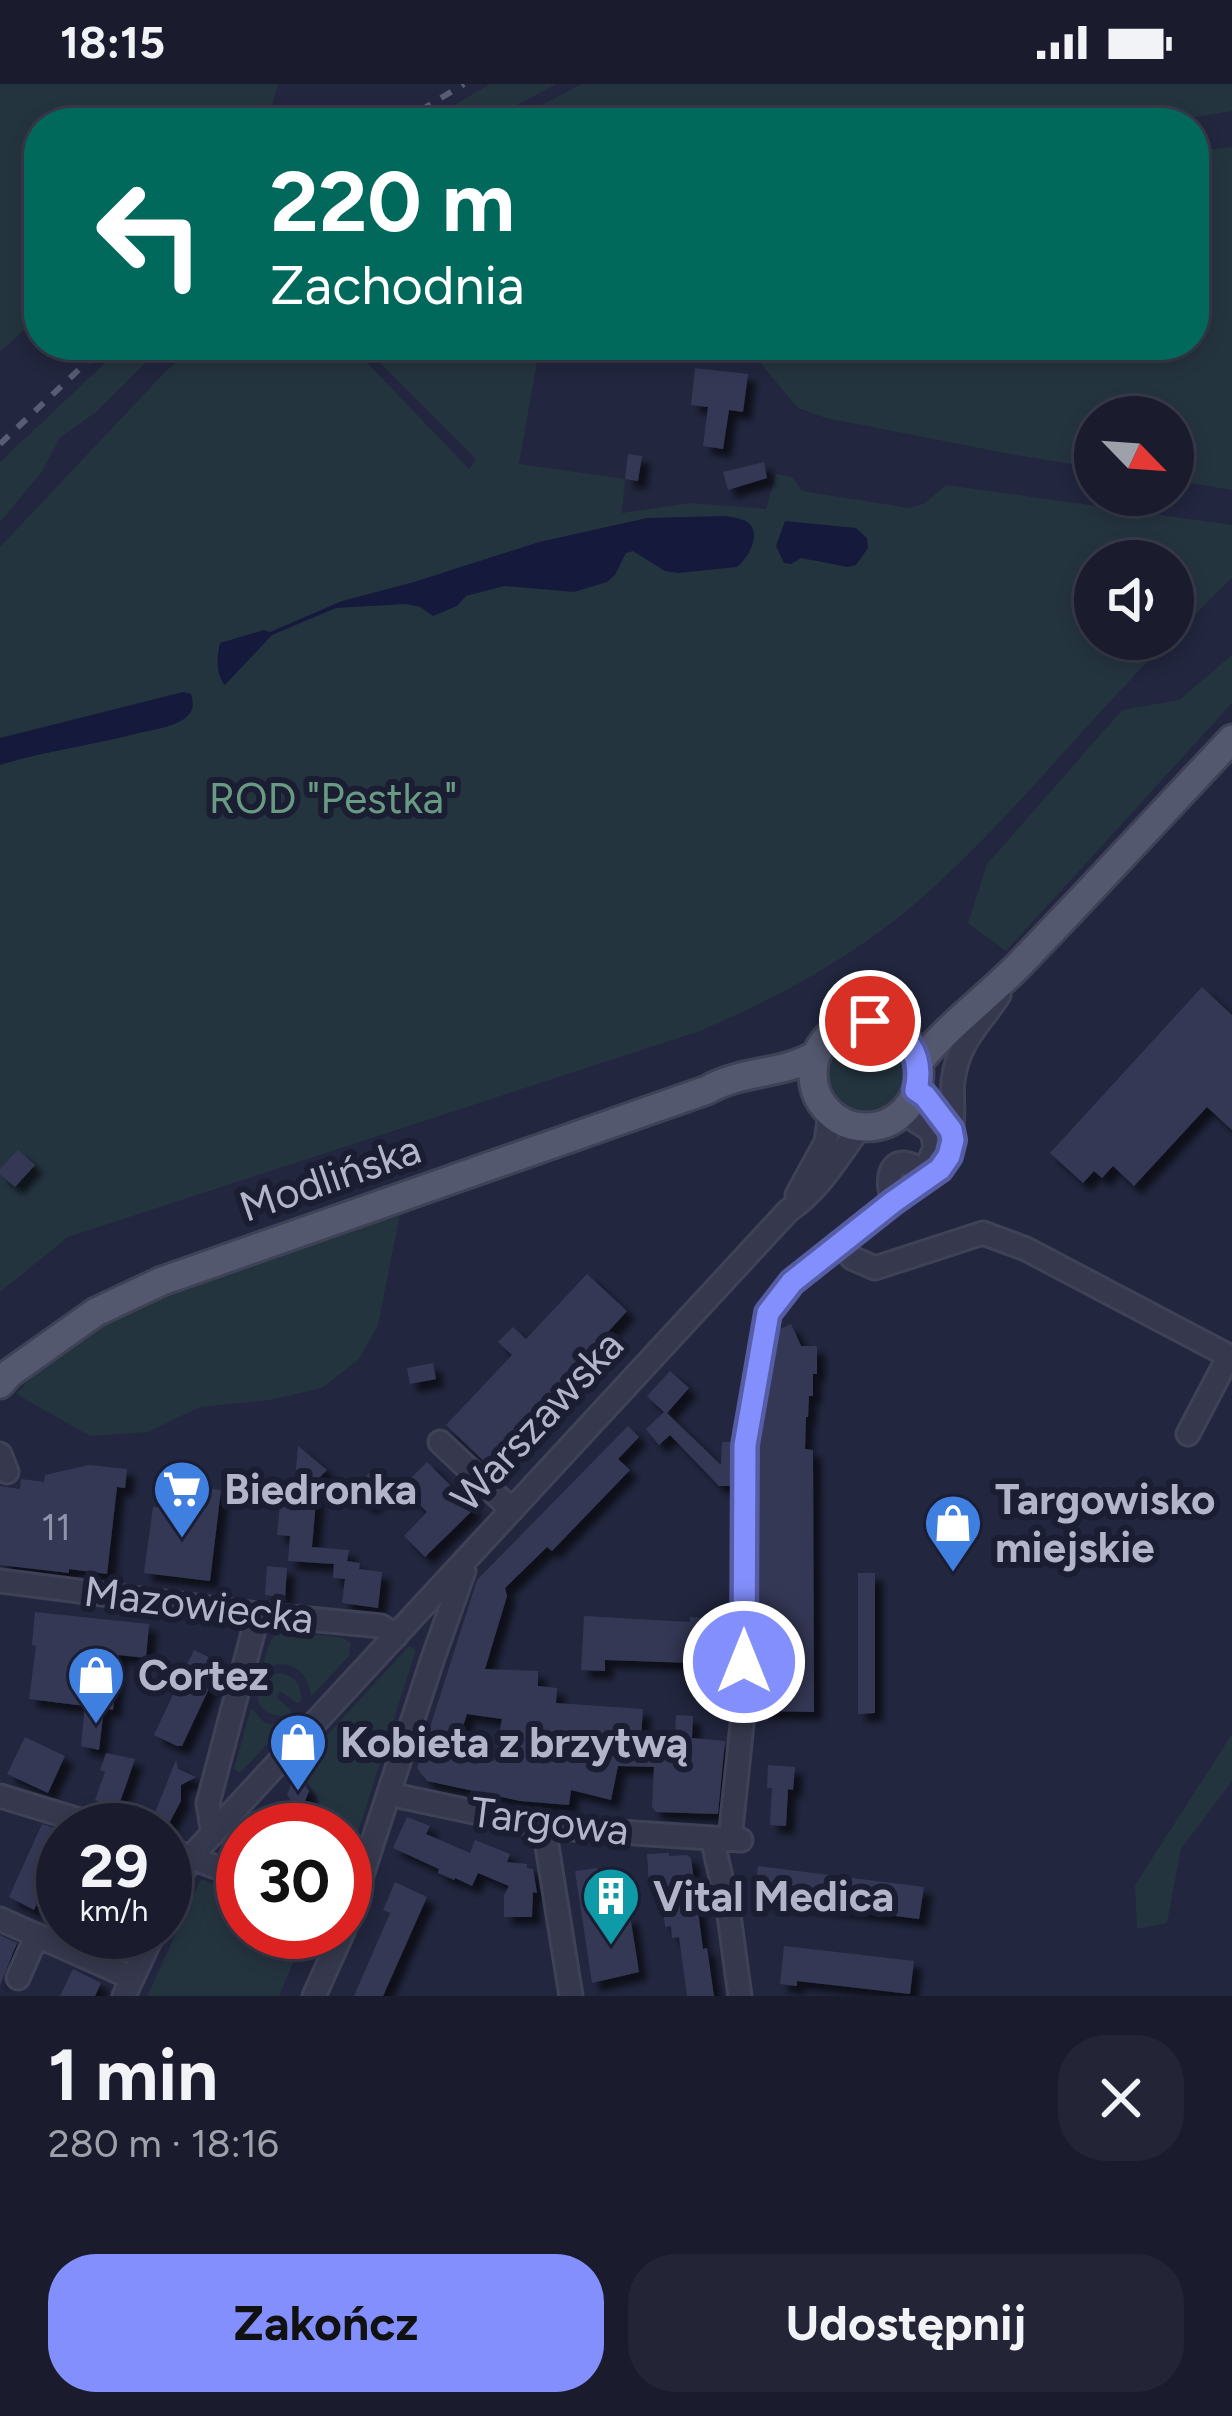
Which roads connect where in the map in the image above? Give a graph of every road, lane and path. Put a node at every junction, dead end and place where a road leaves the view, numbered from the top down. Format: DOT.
graph roads {
  1 [pos="1232,739"];
  2 [pos="1021,962"];
  3 [pos="900,1033"];
  4 [pos="816,1055"];
  5 [pos="917,1077"];
  6 [pos="707,1090"];
  7 [pos="824,1104"];
  8 [pos="897,1117"];
  9 [pos="860,1127"];
  10 [pos="951,1130"];
  11 [pos="922,1177"];
  12 [pos="788,1211"];
  13 [pos="840,1244"];
  14 [pos="792,1282"];
  15 [pos="806,1302"];
  16 [pos="0,1384"];
  17 [pos="1188,1434"];
  18 [pos="440,1442"];
  19 [pos="512,1510"];
  20 [pos="471,1554"];
  21 [pos="0,1581"];
  22 [pos="418,1612"];
  23 [pos="258,1614"];
  24 [pos="396,1636"];
  25 [pos="433,1658"];
  26 [pos="389,1794"];
  27 [pos="0,1796"];
  28 [pos="36,1807"];
  29 [pos="544,1827"];
  30 [pos="213,1834"];
  31 [pos="728,1839"];
  32 [pos="372,1845"];
  33 [pos="192,1856"];
  34 [pos="0,1919"];
  35 [pos="36,1935"];
  36 [pos="36,1937"];
  37 [pos="79,1959"];
  38 [pos="141,1959"];
  39 [pos="330,1959"];
  40 [pos="18,1978"];
  41 [pos="128,1987"];
  42 [pos="314,1996"];
  43 [pos="571,1996"];
  44 [pos="740,1996"];
  1 -- 2 [label="main road"];
  2 -- 3 [label="main road"];
  2 -- 5 [label="main road"];
  2 -- 10 [label="street"];
  3 -- 4 [label="main road"];
  3 -- 5 [label="main road"];
  4 -- 6 [label="main road, Modlińska"];
  4 -- 7 [label="main road"];
  5 -- 8 [label="main road"];
  5 -- 10 [label="street"];
  6 -- 7 [label="main road, Modlińska"];
  6 -- 16 [label="main road, Modlińska"];
  7 -- 9 [label="main road"];
  7 -- 12 [label="street, Warszawska"];
  8 -- 9 [label="main road"];
  8 -- 11 [label="street"];
  9 -- 12 [label="street, Warszawska"];
  10 -- 11 [label="street"];
  11 -- 13 [label="street"];
  12 -- 19 [label="street, Warszawska"];
  13 -- 14 [label="street"];
  13 -- 17 [label="street"];
  14 -- 15 [label="street"];
  14 -- 31 [label="street"];
  18 -- 19 [label="street"];
  19 -- 20 [label="street, Warszawska"];
  20 -- 22 [label="street, Warszawska"];
  20 -- 25 [label="street"];
  21 -- 23 [label="street, Mazowiecka"];
  22 -- 24 [label="street, Warszawska"];
  22 -- 25 [label="street"];
  23 -- 24 [label="street, Mazowiecka"];
  23 -- 30 [label="street"];
  24 -- 30 [label="street, Warszawska"];
  25 -- 26 [label="street"];
  26 -- 29 [label="street, Targowa"];
  26 -- 32 [label="street"];
  27 -- 28 [label="street"];
  29 -- 31 [label="street, Targowa"];
  29 -- 43 [label="street"];
  30 -- 33 [label="street, Warszawska"];
  31 -- 44 [label="street"];
  34 -- 35 [label="street"];
  36 -- 40 [label="street"];
  37 -- 41 [label="street"];
  38 -- 41 [label="street"];
  39 -- 42 [label="street"];
}
